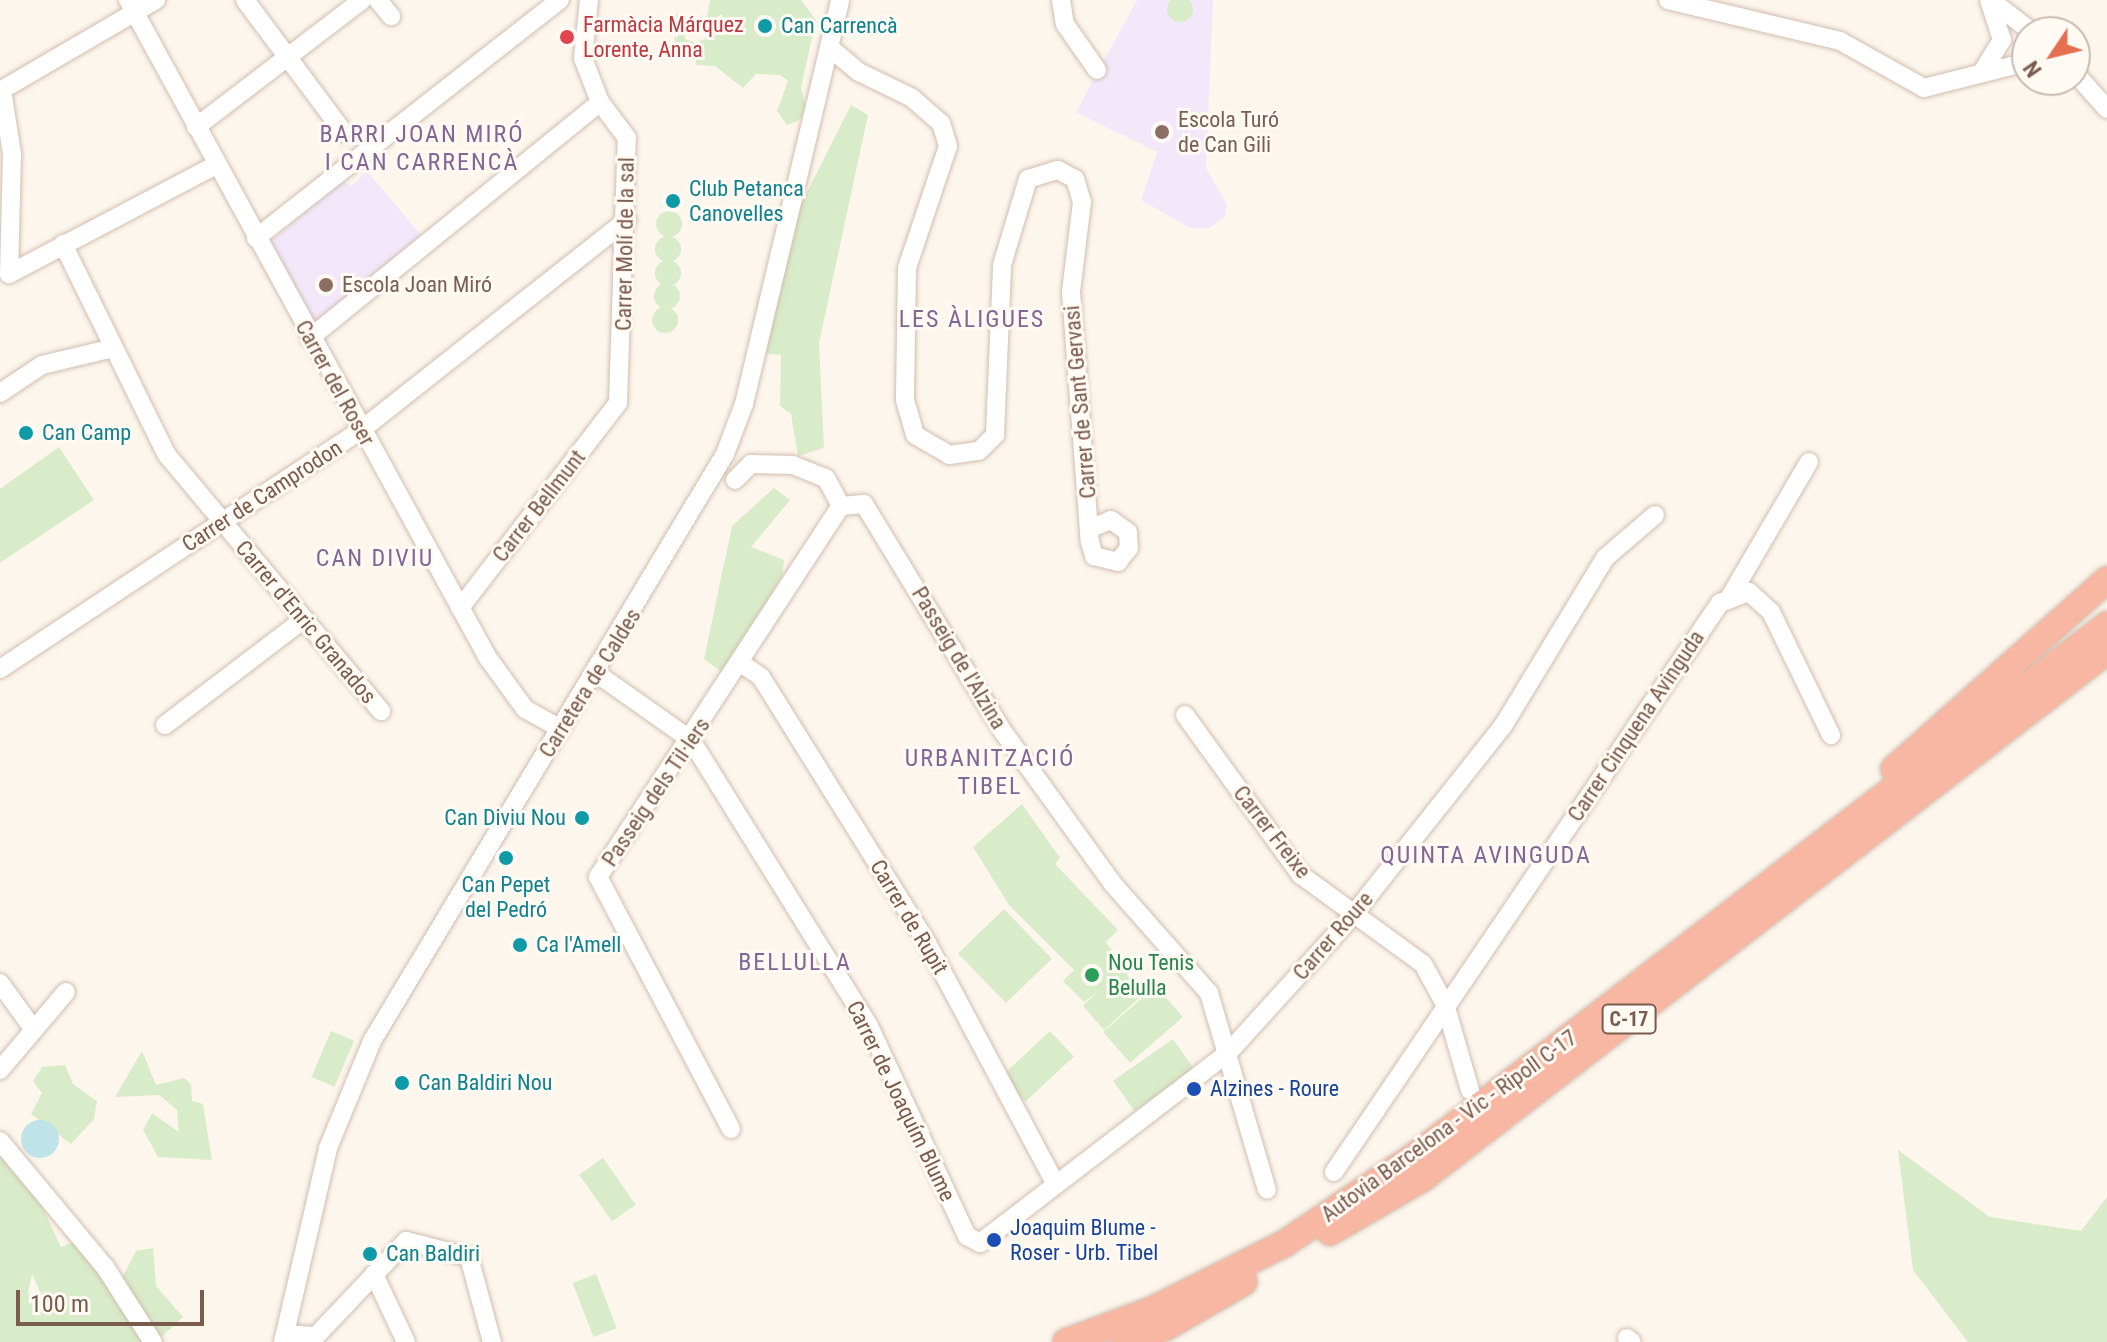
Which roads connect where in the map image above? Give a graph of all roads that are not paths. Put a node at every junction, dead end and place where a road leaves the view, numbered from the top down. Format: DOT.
graph roads {
  1 [pos="156,0"];
  2 [pos="245,0"];
  3 [pos="362,0"];
  4 [pos="378,0"];
  5 [pos="560,0"];
  6 [pos="589,0"];
  7 [pos="840,0"];
  8 [pos="1061,0"];
  9 [pos="1668,0"];
  10 [pos="1990,0"];
  11 [pos="132,8"];
  12 [pos="391,16"];
  13 [pos="2011,16"];
  14 [pos="829,47"];
  15 [pos="288,57"];
  16 [pos="2011,66"];
  17 [pos="1097,70"];
  18 [pos="1982,72"];
  19 [pos="1,90"];
  20 [pos="2091,92"];
  21 [pos="600,102"];
  22 [pos="2107,109"];
  23 [pos="196,127"];
  24 [pos="344,133"];
  25 [pos="216,165"];
  26 [pos="627,220"];
  27 [pos="3,230"];
  28 [pos="256,238"];
  29 [pos="63,244"];
  30 [pos="310,338"];
  31 [pos="109,349"];
  32 [pos="0,393"];
  33 [pos="618,403"];
  34 [pos="361,430"];
  35 [pos="1809,462"];
  36 [pos="735,480"];
  37 [pos="841,506"];
  38 [pos="1655,515"];
  39 [pos="222,522"];
  40 [pos="1094,527"];
  41 [pos="2107,580"];
  42 [pos="1728,600"];
  43 [pos="460,608"];
  44 [pos="304,619"];
  45 [pos="2107,625"];
  46 [pos="2107,651"];
  47 [pos="742,664"];
  48 [pos="0,669"];
  49 [pos="596,673"];
  50 [pos="381,711"];
  51 [pos="1185,715"];
  52 [pos="165,725"];
  53 [pos="561,729"];
  54 [pos="1831,735"];
  55 [pos="691,740"];
  56 [pos="1762,892"];
  57 [pos="1353,915"];
  58 [pos="0,983"];
  59 [pos="66,992"];
  60 [pos="1445,1004"];
  61 [pos="34,1030"];
  62 [pos="1228,1053"];
  63 [pos="0,1070"];
  64 [pos="1470,1090"];
  65 [pos="731,1129"];
  66 [pos="0,1141"];
  67 [pos="1334,1172"];
  68 [pos="1056,1185"];
  69 [pos="1267,1190"];
  70 [pos="967,1236"];
  71 [pos="374,1274"];
  72 [pos="284,1338"];
  73 [pos="153,1342"];
  74 [pos="406,1342"];
  75 [pos="492,1342"];
  76 [pos="1066,1342"];
  77 [pos="1123,1342"];
  1 -- 11 [label="street"];
  2 -- 15 [label="street"];
  3 -- 15 [label="street"];
  4 -- 12 [label="street"];
  5 -- 28 [label="street"];
  6 -- 21 [label="street, Carrer Molí de la sal"];
  7 -- 14 [label="street, Carretera de Caldes"];
  8 -- 17 [label="street"];
  9 -- 18 [label="street"];
  10 -- 13 [label="street"];
  10 -- 18 [label="street"];
  11 -- 19 [label="street"];
  11 -- 23 [label="street, Carrer del Roser"];
  14 -- 40 [label="street, Carrer de Sant Gervasi"];
  14 -- 49 [label="street, Carretera de Caldes"];
  15 -- 23 [label="street"];
  15 -- 24 [label="street"];
  16 -- 18 [label="street"];
  19 -- 27 [label="street"];
  20 -- 22 [label="street"];
  21 -- 26 [label="street, Carrer Molí de la sal"];
  21 -- 30 [label="street"];
  23 -- 25 [label="street, Carrer del Roser"];
  25 -- 28 [label="street, Carrer del Roser"];
  25 -- 29 [label="street"];
  26 -- 33 [label="street, Carrer Molí de la sal"];
  26 -- 34 [label="street, Carrer de Camprodon"];
  27 -- 29 [label="street"];
  28 -- 30 [label="street, Carrer del Roser"];
  29 -- 31 [label="street, Carrer d'Enric Granados"];
  30 -- 34 [label="street, Carrer del Roser"];
  31 -- 32 [label="street"];
  31 -- 39 [label="street, Carrer d'Enric Granados"];
  33 -- 43 [label="street, Carrer Bellmunt"];
  34 -- 39 [label="street, Carrer de Camprodon"];
  34 -- 43 [label="street, Carrer del Roser"];
  35 -- 42 [label="street, Carrer Cinquena Avinguda"];
  36 -- 37 [label="street"];
  37 -- 47 [label="street, Passeig dels Til·lers"];
  37 -- 62 [label="street, Passeig de l'Alzina"];
  38 -- 57 [label="street, Carrer Roure"];
  39 -- 44 [label="street, Carrer d'Enric Granados"];
  39 -- 48 [label="street, Carrer de Camprodon"];
  41 -- 56 [label="highway"];
  42 -- 54 [label="street"];
  42 -- 60 [label="street, Carrer Cinquena Avinguda"];
  43 -- 53 [label="street, Carrer del Roser"];
  44 -- 50 [label="street, Carrer d'Enric Granados"];
  44 -- 52 [label="street"];
  45 -- 56 [label="highway, Autovia Barcelona - Vic - Ripoll C-17 / C-17"];
  46 -- 77 [label="highway, Autovia Barcelona - Vic - Ripoll C-17 / C-17"];
  47 -- 55 [label="street, Passeig dels Til·lers"];
  47 -- 68 [label="street, Carrer de Rupit"];
  49 -- 53 [label="street, Carretera de Caldes"];
  49 -- 55 [label="street, Carrer de Joaquím Blume"];
  51 -- 57 [label="street, Carrer Freixe"];
  53 -- 72 [label="street, Carretera de Caldes"];
  55 -- 65 [label="street, Passeig dels Til·lers"];
  55 -- 70 [label="street, Carrer de Joaquím Blume"];
  56 -- 76 [label="highway, Autovia Barcelona - Vic - Ripoll C-17 / C-17"];
  57 -- 60 [label="street, Carrer Freixe"];
  57 -- 62 [label="street, Carrer Roure"];
  58 -- 61 [label="street"];
  59 -- 61 [label="street"];
  60 -- 64 [label="street, Carrer Freixe"];
  60 -- 67 [label="street, Carrer Cinquena Avinguda"];
  61 -- 63 [label="street"];
  62 -- 68 [label="street, Carrer Roure"];
  62 -- 69 [label="street, Passeig de l'Alzina"];
  66 -- 73 [label="street"];
  68 -- 70 [label="street, Carrer Roure"];
  71 -- 72 [label="street"];
  71 -- 74 [label="street"];
  71 -- 75 [label="street"];
}
